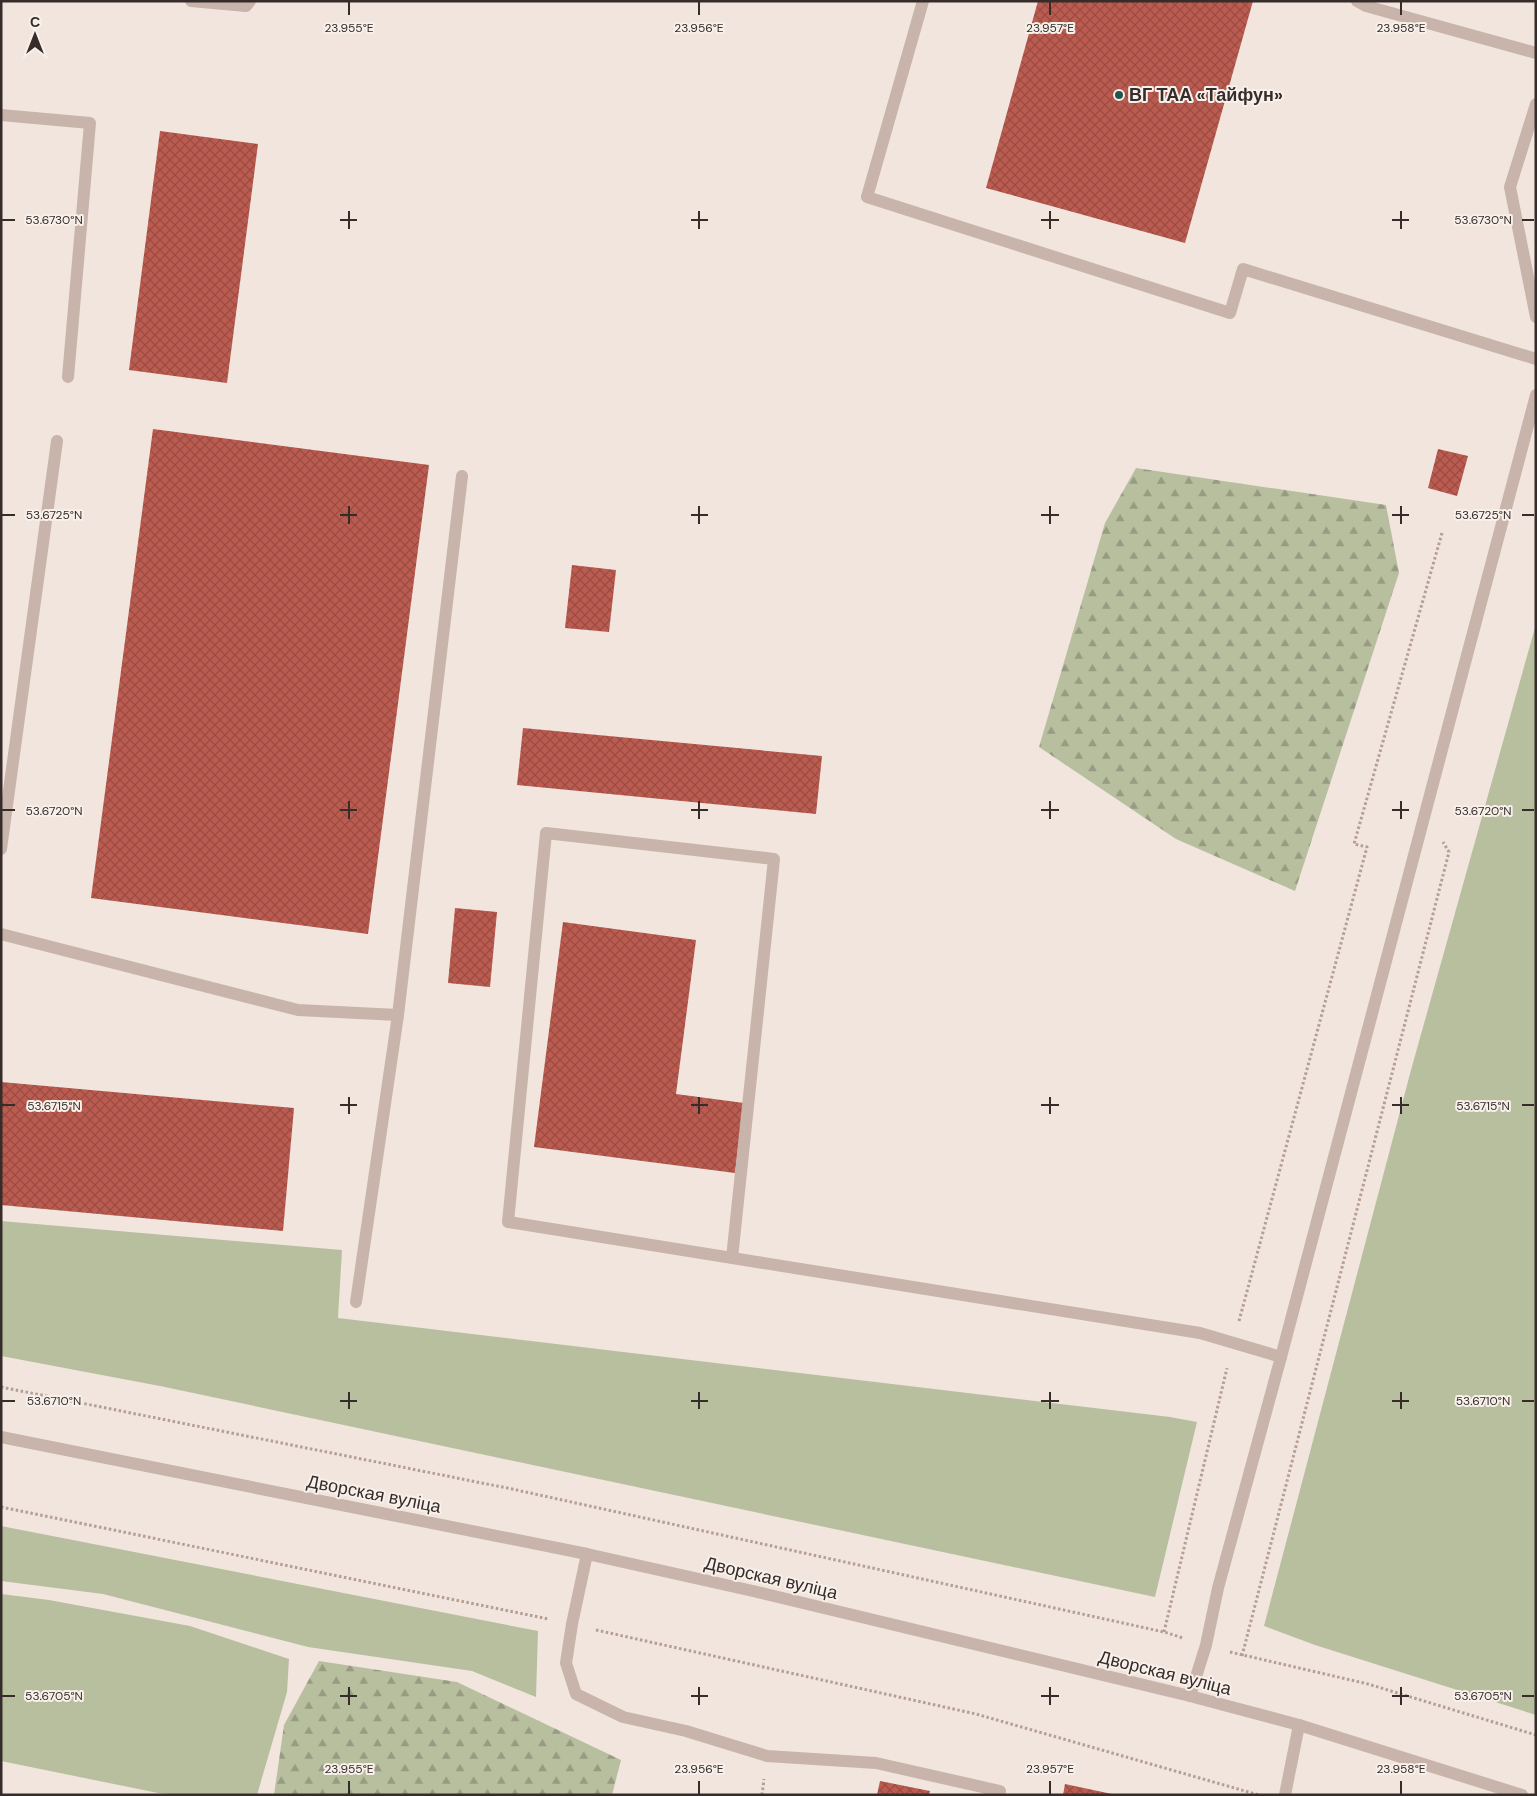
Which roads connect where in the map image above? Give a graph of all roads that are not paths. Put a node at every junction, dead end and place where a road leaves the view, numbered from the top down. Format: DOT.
graph roads {
  1 [pos="191,1"];
  2 [pos="250,1"];
  3 [pos="923,1"];
  4 [pos="1357,1"];
  5 [pos="1536,53"];
  6 [pos="1536,104"];
  7 [pos="1,115"];
  8 [pos="1536,317"];
  9 [pos="1536,359"];
  10 [pos="68,377"];
  11 [pos="1536,395"];
  12 [pos="57,441"];
  13 [pos="462,476"];
  14 [pos="1,849"];
  15 [pos="1,934"];
  16 [pos="398,1014"];
  17 [pos="732,1258"];
  18 [pos="356,1302"];
  19 [pos="1281,1357"];
  20 [pos="1,1437"];
  21 [pos="587,1554"];
  22 [pos="1190,1696"];
  23 [pos="1298,1725"];
  24 [pos="999,1795"];
  25 [pos="1285,1795"];
  26 [pos="1522,1795"];
  1 -- 2 [label="street"];
  3 -- 9 [label="street"];
  4 -- 5 [label="street"];
  6 -- 8 [label="street"];
  7 -- 10 [label="street"];
  11 -- 19 [label="street"];
  12 -- 14 [label="street"];
  13 -- 16 [label="street"];
  15 -- 16 [label="street"];
  16 -- 18 [label="street"];
  17 -- 17 [label="street"];
  17 -- 19 [label="street"];
  19 -- 22 [label="street"];
  20 -- 21 [label="street, Дворская вуліца"];
  21 -- 22 [label="street, Дворская вуліца"];
  21 -- 24 [label="street"];
  22 -- 23 [label="street, Дворская вуліца"];
  23 -- 25 [label="street"];
  23 -- 26 [label="street, Дворская вуліца"];
}
